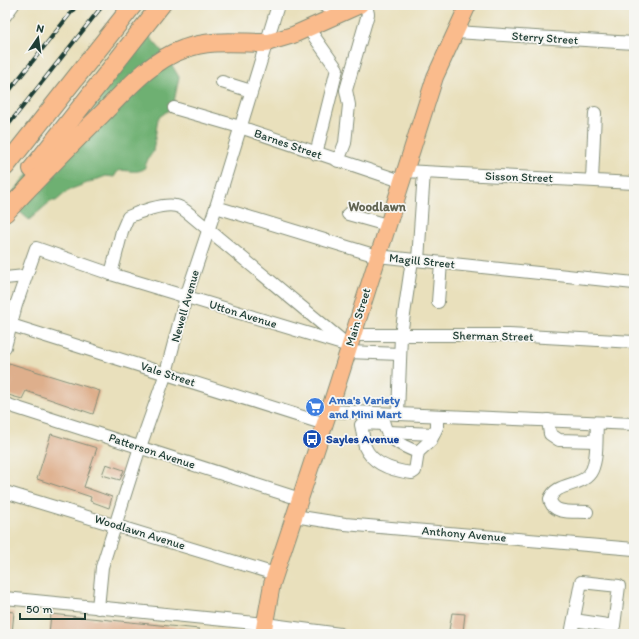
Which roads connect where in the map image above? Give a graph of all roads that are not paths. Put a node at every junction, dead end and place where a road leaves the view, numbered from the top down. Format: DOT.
graph roads {
  1 [pos="13,5"];
  2 [pos="133,5"];
  3 [pos="161,5"];
  4 [pos="278,5"];
  5 [pos="323,5"];
  6 [pos="360,5"];
  7 [pos="366,5"];
  8 [pos="468,5"];
  9 [pos="342,13"];
  10 [pos="5,16"];
  11 [pos="309,27"];
  12 [pos="456,32"];
  13 [pos="266,43"];
  14 [pos="634,43"];
  15 [pos="222,82"];
  16 [pos="251,92"];
  17 [pos="174,108"];
  18 [pos="595,113"];
  19 [pos="240,127"];
  20 [pos="316,154"];
  21 [pos="338,161"];
  22 [pos="5,167"];
  23 [pos="424,172"];
  24 [pos="403,176"];
  25 [pos="592,180"];
  26 [pos="634,183"];
  27 [pos="5,203"];
  28 [pos="216,207"];
  29 [pos="5,213"];
  30 [pos="348,214"];
  31 [pos="387,225"];
  32 [pos="209,230"];
  33 [pos="377,256"];
  34 [pos="415,260"];
  35 [pos="441,263"];
  36 [pos="111,274"];
  37 [pos="25,276"];
  38 [pos="5,278"];
  39 [pos="634,283"];
  40 [pos="186,296"];
  41 [pos="438,302"];
  42 [pos="8,322"];
  43 [pos="401,335"];
  44 [pos="634,342"];
  45 [pos="350,344"];
  46 [pos="5,347"];
  47 [pos="400,354"];
  48 [pos="166,373"];
  49 [pos="5,404"];
  50 [pos="398,414"];
  51 [pos="437,416"];
  52 [pos="634,416"];
  53 [pos="327,417"];
  54 [pos="548,420"];
  55 [pos="384,423"];
  56 [pos="597,423"];
  57 [pos="634,424"];
  58 [pos="434,434"];
  59 [pos="596,441"];
  60 [pos="140,447"];
  61 [pos="418,452"];
  62 [pos="5,492"];
  63 [pos="300,499"];
  64 [pos="587,512"];
  65 [pos="294,516"];
  66 [pos="116,524"];
  67 [pos="634,549"];
  68 [pos="275,574"];
  69 [pos="5,598"];
  70 [pos="98,608"];
  71 [pos="574,620"];
  72 [pos="264,629"];
  73 [pos="322,633"];
  74 [pos="340,634"];
  75 [pos="571,634"];
  1 -- 10 [label="street"];
  2 -- 22 [label="highway"];
  3 -- 27 [label="highway"];
  4 -- 13 [label="street, Newell Avenue"];
  5 -- 9 [label="street"];
  6 -- 9 [label="main road"];
  7 -- 21 [label="street"];
  8 -- 12 [label="main road, Main Street"];
  9 -- 11 [label="main road"];
  11 -- 13 [label="main road"];
  11 -- 20 [label="street"];
  12 -- 14 [label="street, Sterry Street"];
  12 -- 24 [label="main road, Main Street"];
  13 -- 16 [label="street, Newell Avenue"];
  13 -- 29 [label="highway"];
  15 -- 16 [label="street"];
  16 -- 19 [label="street, Newell Avenue"];
  17 -- 19 [label="street, Barnes Street"];
  18 -- 25 [label="street"];
  19 -- 20 [label="street, Barnes Street"];
  19 -- 28 [label="street, Newell Avenue"];
  20 -- 21 [label="street, Barnes Street"];
  21 -- 24 [label="street, Barnes Street"];
  23 -- 24 [label="street, Sisson Street"];
  23 -- 25 [label="street, Sisson Street"];
  23 -- 34 [label="street"];
  24 -- 31 [label="main road, Main Street"];
  25 -- 26 [label="street, Sisson Street"];
  28 -- 32 [label="street, Newell Avenue"];
  28 -- 33 [label="street, Magill Street"];
  30 -- 31 [label="street"];
  31 -- 33 [label="main road, Main Street"];
  32 -- 36 [label="street"];
  32 -- 40 [label="street, Newell Avenue"];
  32 -- 45 [label="street"];
  33 -- 34 [label="street, Magill Street"];
  33 -- 45 [label="main road, Main Street"];
  34 -- 35 [label="street, Magill Street"];
  34 -- 43 [label="street"];
  35 -- 39 [label="street, Magill Street"];
  35 -- 41 [label="street"];
  36 -- 37 [label="street, Utton Avenue"];
  36 -- 40 [label="street, Utton Avenue"];
  37 -- 38 [label="street"];
  37 -- 42 [label="street"];
  40 -- 45 [label="street, Utton Avenue"];
  40 -- 48 [label="street, Newell Avenue"];
  42 -- 46 [label="street"];
  42 -- 48 [label="street, Vale Street"];
  43 -- 44 [label="street, Sherman Street"];
  43 -- 45 [label="street, Sherman Street"];
  43 -- 47 [label="street"];
  45 -- 47 [label="street"];
  45 -- 53 [label="main road, Main Street"];
  47 -- 50 [label="street"];
  48 -- 53 [label="street, Vale Street"];
  48 -- 60 [label="street, Newell Avenue"];
  49 -- 60 [label="street, Patterson Avenue"];
  50 -- 51 [label="street"];
  50 -- 55 [label="street"];
  51 -- 54 [label="street"];
  51 -- 58 [label="street"];
  52 -- 57 [label="street"];
  53 -- 55 [label="street"];
  53 -- 63 [label="main road, Main Street"];
  54 -- 56 [label="street"];
  54 -- 59 [label="street"];
  55 -- 58 [label="street"];
  55 -- 61 [label="street"];
  55 -- 61 [label="street"];
  56 -- 57 [label="street"];
  56 -- 59 [label="street"];
  58 -- 61 [label="street"];
  59 -- 64 [label="street"];
  60 -- 63 [label="street, Patterson Avenue"];
  60 -- 66 [label="street, Newell Avenue"];
  62 -- 66 [label="street, Woodlawn Avenue"];
  63 -- 65 [label="main road, Main Street"];
  65 -- 67 [label="street, Anthony Avenue"];
  65 -- 68 [label="main road, Main Street"];
  66 -- 68 [label="street, Woodlawn Avenue"];
  66 -- 70 [label="street, Newell Avenue"];
  68 -- 72 [label="main road, Main Street"];
  69 -- 70 [label="street"];
  70 -- 72 [label="street"];
  71 -- 71 [label="street"];
  71 -- 75 [label="street"];
  72 -- 73 [label="street"];
  73 -- 74 [label="street"];
}
